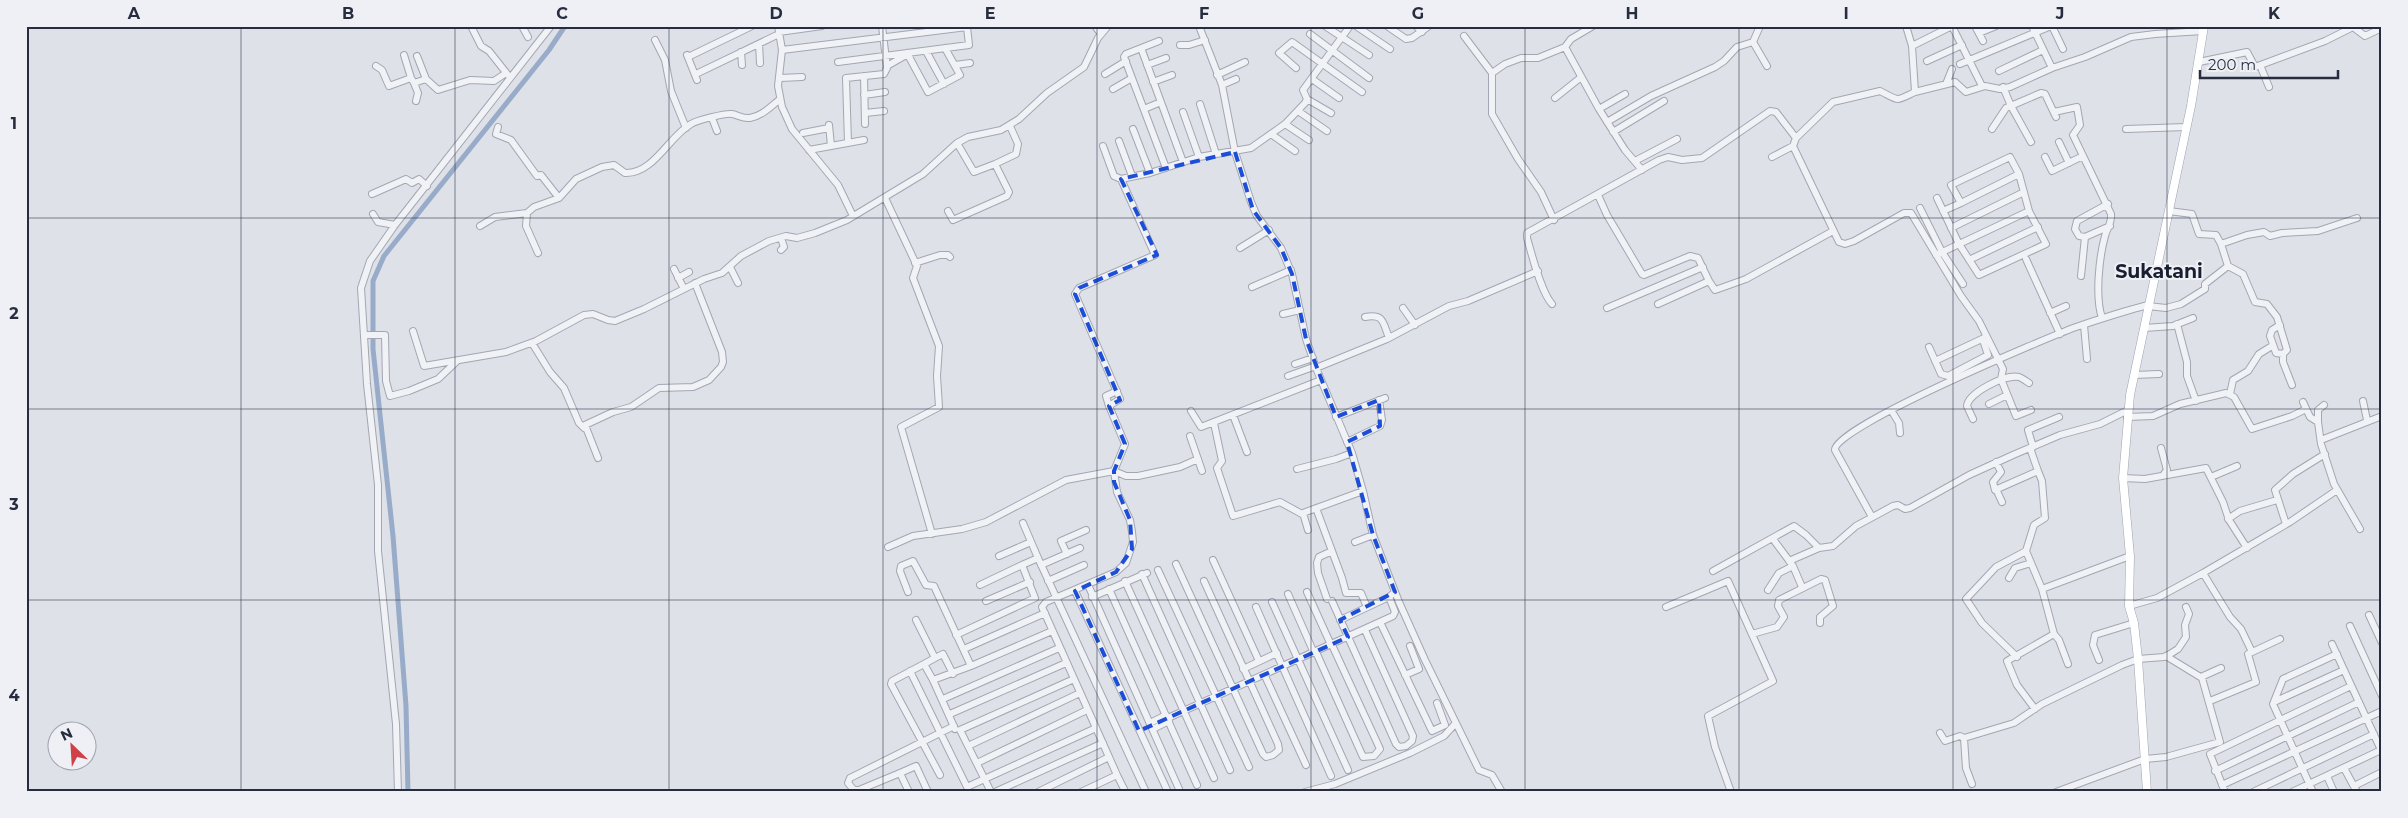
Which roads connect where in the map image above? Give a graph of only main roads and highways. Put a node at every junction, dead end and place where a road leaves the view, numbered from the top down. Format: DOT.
graph roads {
  1 [pos="2204,29"];
  2 [pos="2147,792"];
  1 -- 2 [label="main road"];
}
